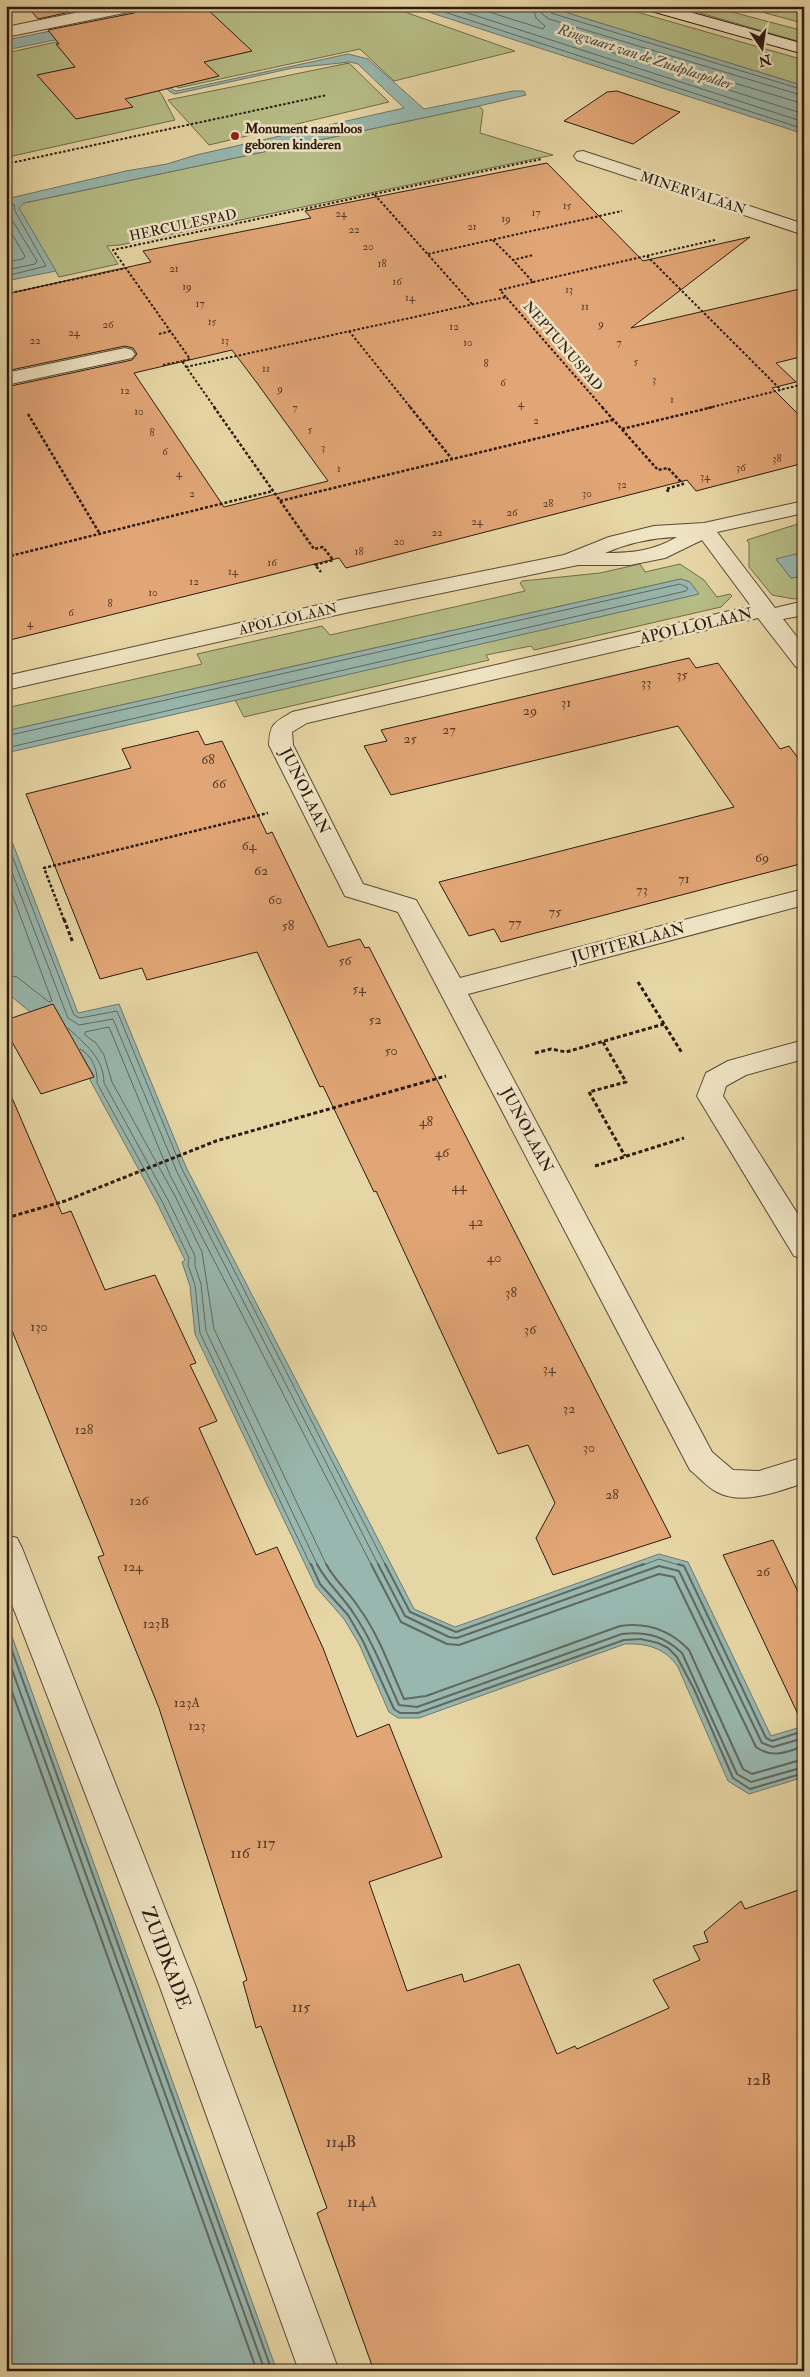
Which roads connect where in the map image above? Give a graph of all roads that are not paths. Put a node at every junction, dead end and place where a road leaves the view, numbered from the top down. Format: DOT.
graph roads {
  1 [pos="134,6"];
  2 [pos="650,6"];
  3 [pos="6,32"];
  4 [pos="804,49"];
  5 [pos="583,156"];
  6 [pos="804,230"];
  7 [pos="125,354"];
  8 [pos="7,379"];
  9 [pos="804,507"];
  10 [pos="704,530"];
  11 [pos="804,608"];
  12 [pos="766,613"];
  13 [pos="804,662"];
  14 [pos="6,683"];
  15 [pos="280,729"];
  16 [pos="804,897"];
  17 [pos="453,989"];
  18 [pos="804,1049"];
  19 [pos="804,1248"];
  20 [pos="804,1470"];
  21 [pos="6,1548"];
  22 [pos="319,2371"];
  1 -- 3 [label="street"];
  2 -- 4 [label="street"];
  5 -- 6 [label="street, MINERVALAAN"];
  7 -- 8 [label="street"];
  9 -- 10 [label="street, APOLLOLAAN"];
  10 -- 12 [label="street"];
  10 -- 14 [label="street, APOLLOLAAN"];
  11 -- 12 [label="street, APOLLOLAAN"];
  12 -- 13 [label="street"];
  12 -- 15 [label="street, APOLLOLAAN"];
  15 -- 17 [label="street, JUNOLAAN"];
  16 -- 17 [label="street, JUPITERLAAN"];
  17 -- 20 [label="street, JUNOLAAN"];
  18 -- 19 [label="street"];
  21 -- 22 [label="street, ZUIDKADE"];
}
